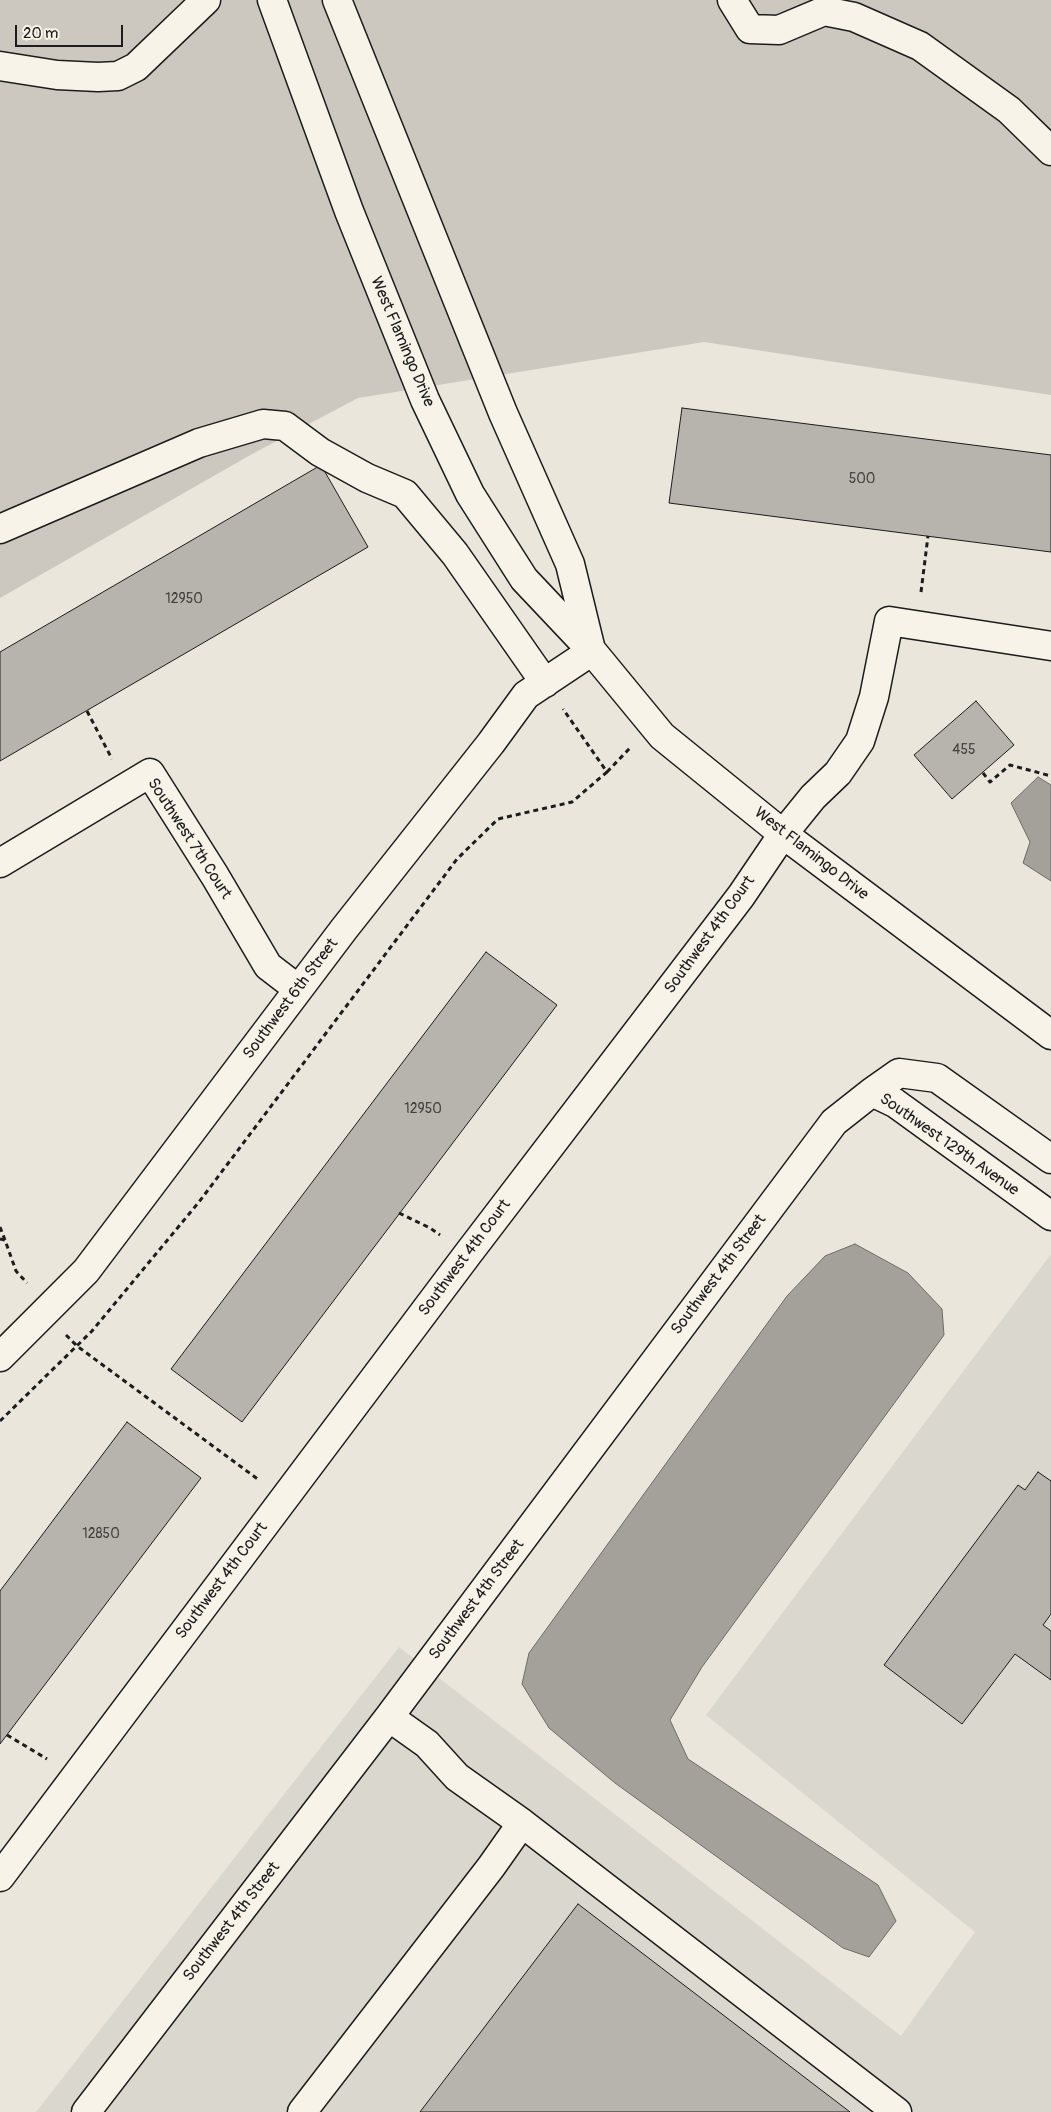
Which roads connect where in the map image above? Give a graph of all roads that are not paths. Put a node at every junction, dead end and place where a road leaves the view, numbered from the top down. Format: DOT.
graph roads {
  1 [pos="206,0"];
  2 [pos="272,0"];
  3 [pos="337,0"];
  4 [pos="732,0"];
  5 [pos="0,66"];
  6 [pos="1051,151"];
  7 [pos="0,529"];
  8 [pos="1051,646"];
  9 [pos="592,651"];
  10 [pos="545,682"];
  11 [pos="783,834"];
  12 [pos="0,863"];
  13 [pos="298,989"];
  14 [pos="1051,1035"];
  15 [pos="872,1092"];
  16 [pos="1051,1159"];
  17 [pos="1051,1216"];
  18 [pos="0,1358"];
  19 [pos="389,1717"];
  20 [pos="522,1823"];
  21 [pos="0,1877"];
  22 [pos="86,2112"];
  23 [pos="302,2112"];
  24 [pos="897,2112"];
  1 -- 5 [label="street"];
  2 -- 9 [label="street, West Flamingo Drive"];
  3 -- 9 [label="street, West Flamingo Drive"];
  4 -- 6 [label="street"];
  7 -- 10 [label="street"];
  8 -- 11 [label="street, Southwest 4th Court"];
  9 -- 10 [label="street, Southwest 6th Street"];
  9 -- 11 [label="street, West Flamingo Drive"];
  10 -- 13 [label="street, Southwest 6th Street"];
  11 -- 14 [label="street, West Flamingo Drive"];
  11 -- 21 [label="street, Southwest 4th Court"];
  12 -- 13 [label="street, Southwest 7th Court"];
  13 -- 18 [label="street, Southwest 6th Street"];
  15 -- 16 [label="street, Southwest 129th Avenue"];
  15 -- 17 [label="street, Southwest 129th Avenue"];
  15 -- 19 [label="street, Southwest 4th Street"];
  19 -- 20 [label="street"];
  19 -- 22 [label="street, Southwest 4th Street"];
  20 -- 23 [label="street"];
  20 -- 24 [label="street"];
}
